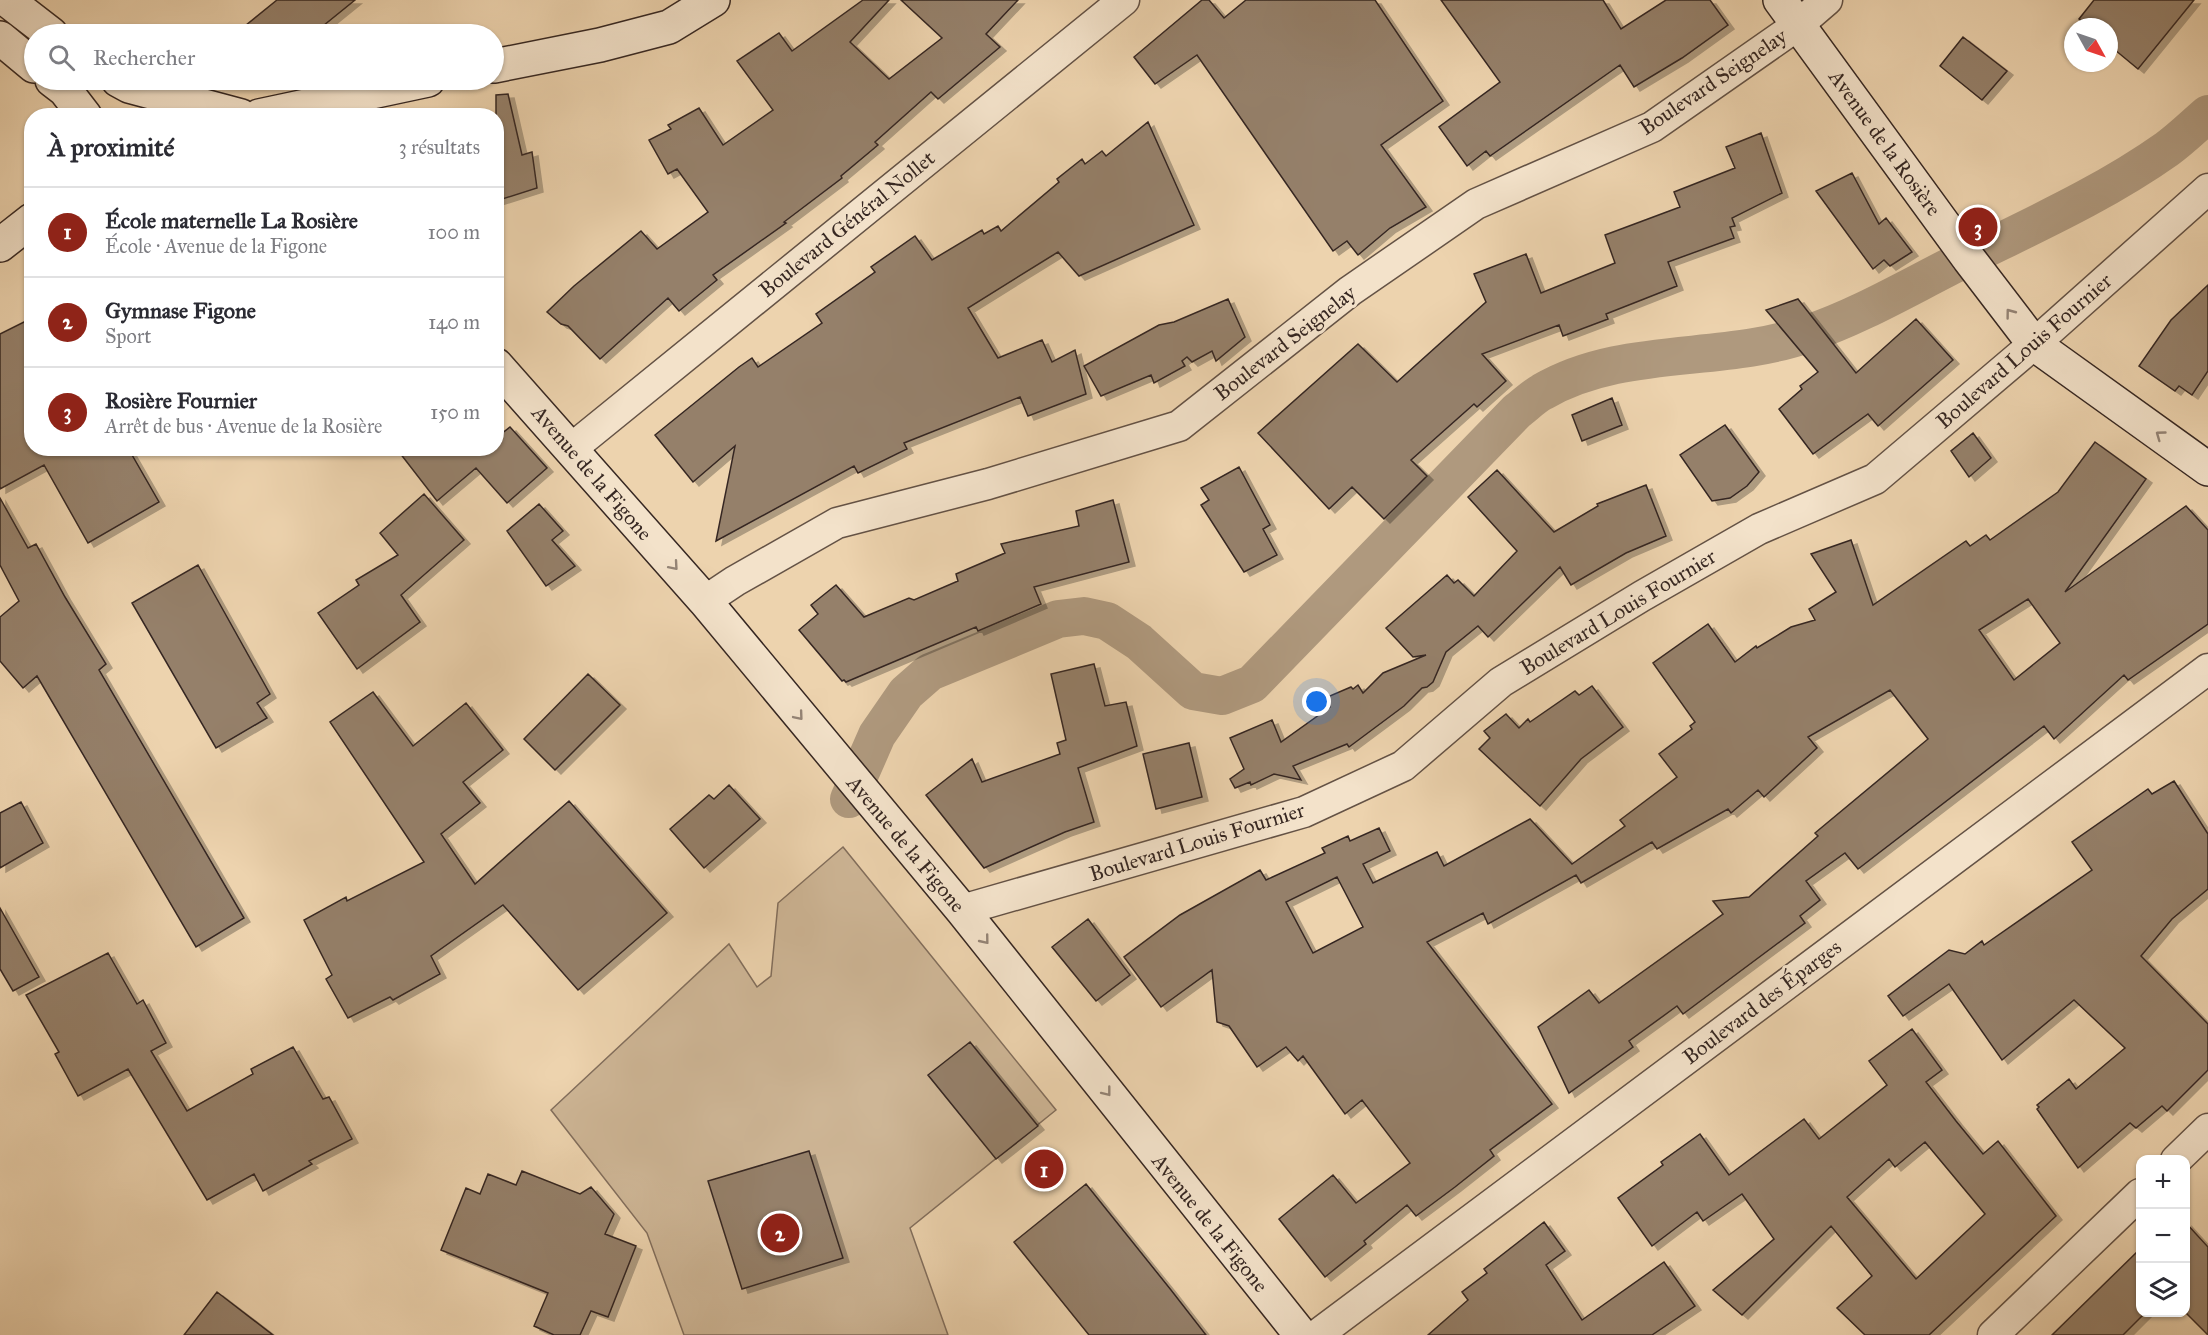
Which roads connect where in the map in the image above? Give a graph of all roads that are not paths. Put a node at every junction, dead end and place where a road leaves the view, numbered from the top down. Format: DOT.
graph roads {
  1 [pos="7,0"];
  2 [pos="713,0"];
  3 [pos="1124,0"];
  4 [pos="1827,0"];
  5 [pos="1789,12"];
  6 [pos="38,24"];
  7 [pos="0,38"];
  8 [pos="24,58"];
  9 [pos="504,64"];
  10 [pos="65,90"];
  11 [pos="147,90"];
  12 [pos="380,90"];
  13 [pos="79,108"];
  14 [pos="228,108"];
  15 [pos="294,108"];
  16 [pos="2208,189"];
  17 [pos="24,226"];
  18 [pos="0,245"];
  19 [pos="2034,344"];
  20 [pos="504,374"];
  21 [pos="571,449"];
  22 [pos="2208,470"];
  23 [pos="705,601"];
  24 [pos="2208,669"];
  25 [pos="962,910"];
  26 [pos="2208,1129"];
  27 [pos="2181,1155"];
  28 [pos="2136,1198"];
  29 [pos="1301,1335"];
  30 [pos="1317,1335"];
  31 [pos="1993,1335"];
  1 -- 6 [label="street"];
  2 -- 9 [label="street"];
  3 -- 21 [label="street, Boulevard Général Nollet"];
  4 -- 5 [label="street, Boulevard Seignelay"];
  19 -- 5 [label="street, Avenue de la Rosière, one-way"];
  5 -- 23 [label="street, Boulevard Seignelay"];
  7 -- 8 [label="street"];
  10 -- 13 [label="street"];
  11 -- 14 [label="street"];
  12 -- 15 [label="street"];
  16 -- 19 [label="street, Boulevard Louis Fournier"];
  17 -- 18 [label="street"];
  22 -- 19 [label="street, Avenue de la Rosière, one-way"];
  19 -- 25 [label="street, Boulevard Louis Fournier"];
  20 -- 21 [label="street, Avenue de la Figone"];
  21 -- 23 [label="street, Avenue de la Figone, one-way"];
  23 -- 25 [label="street, Avenue de la Figone, one-way"];
  24 -- 30 [label="street, Boulevard des Éparges"];
  25 -- 29 [label="street, Avenue de la Figone, one-way"];
  26 -- 27 [label="street"];
  28 -- 31 [label="street"];
}
